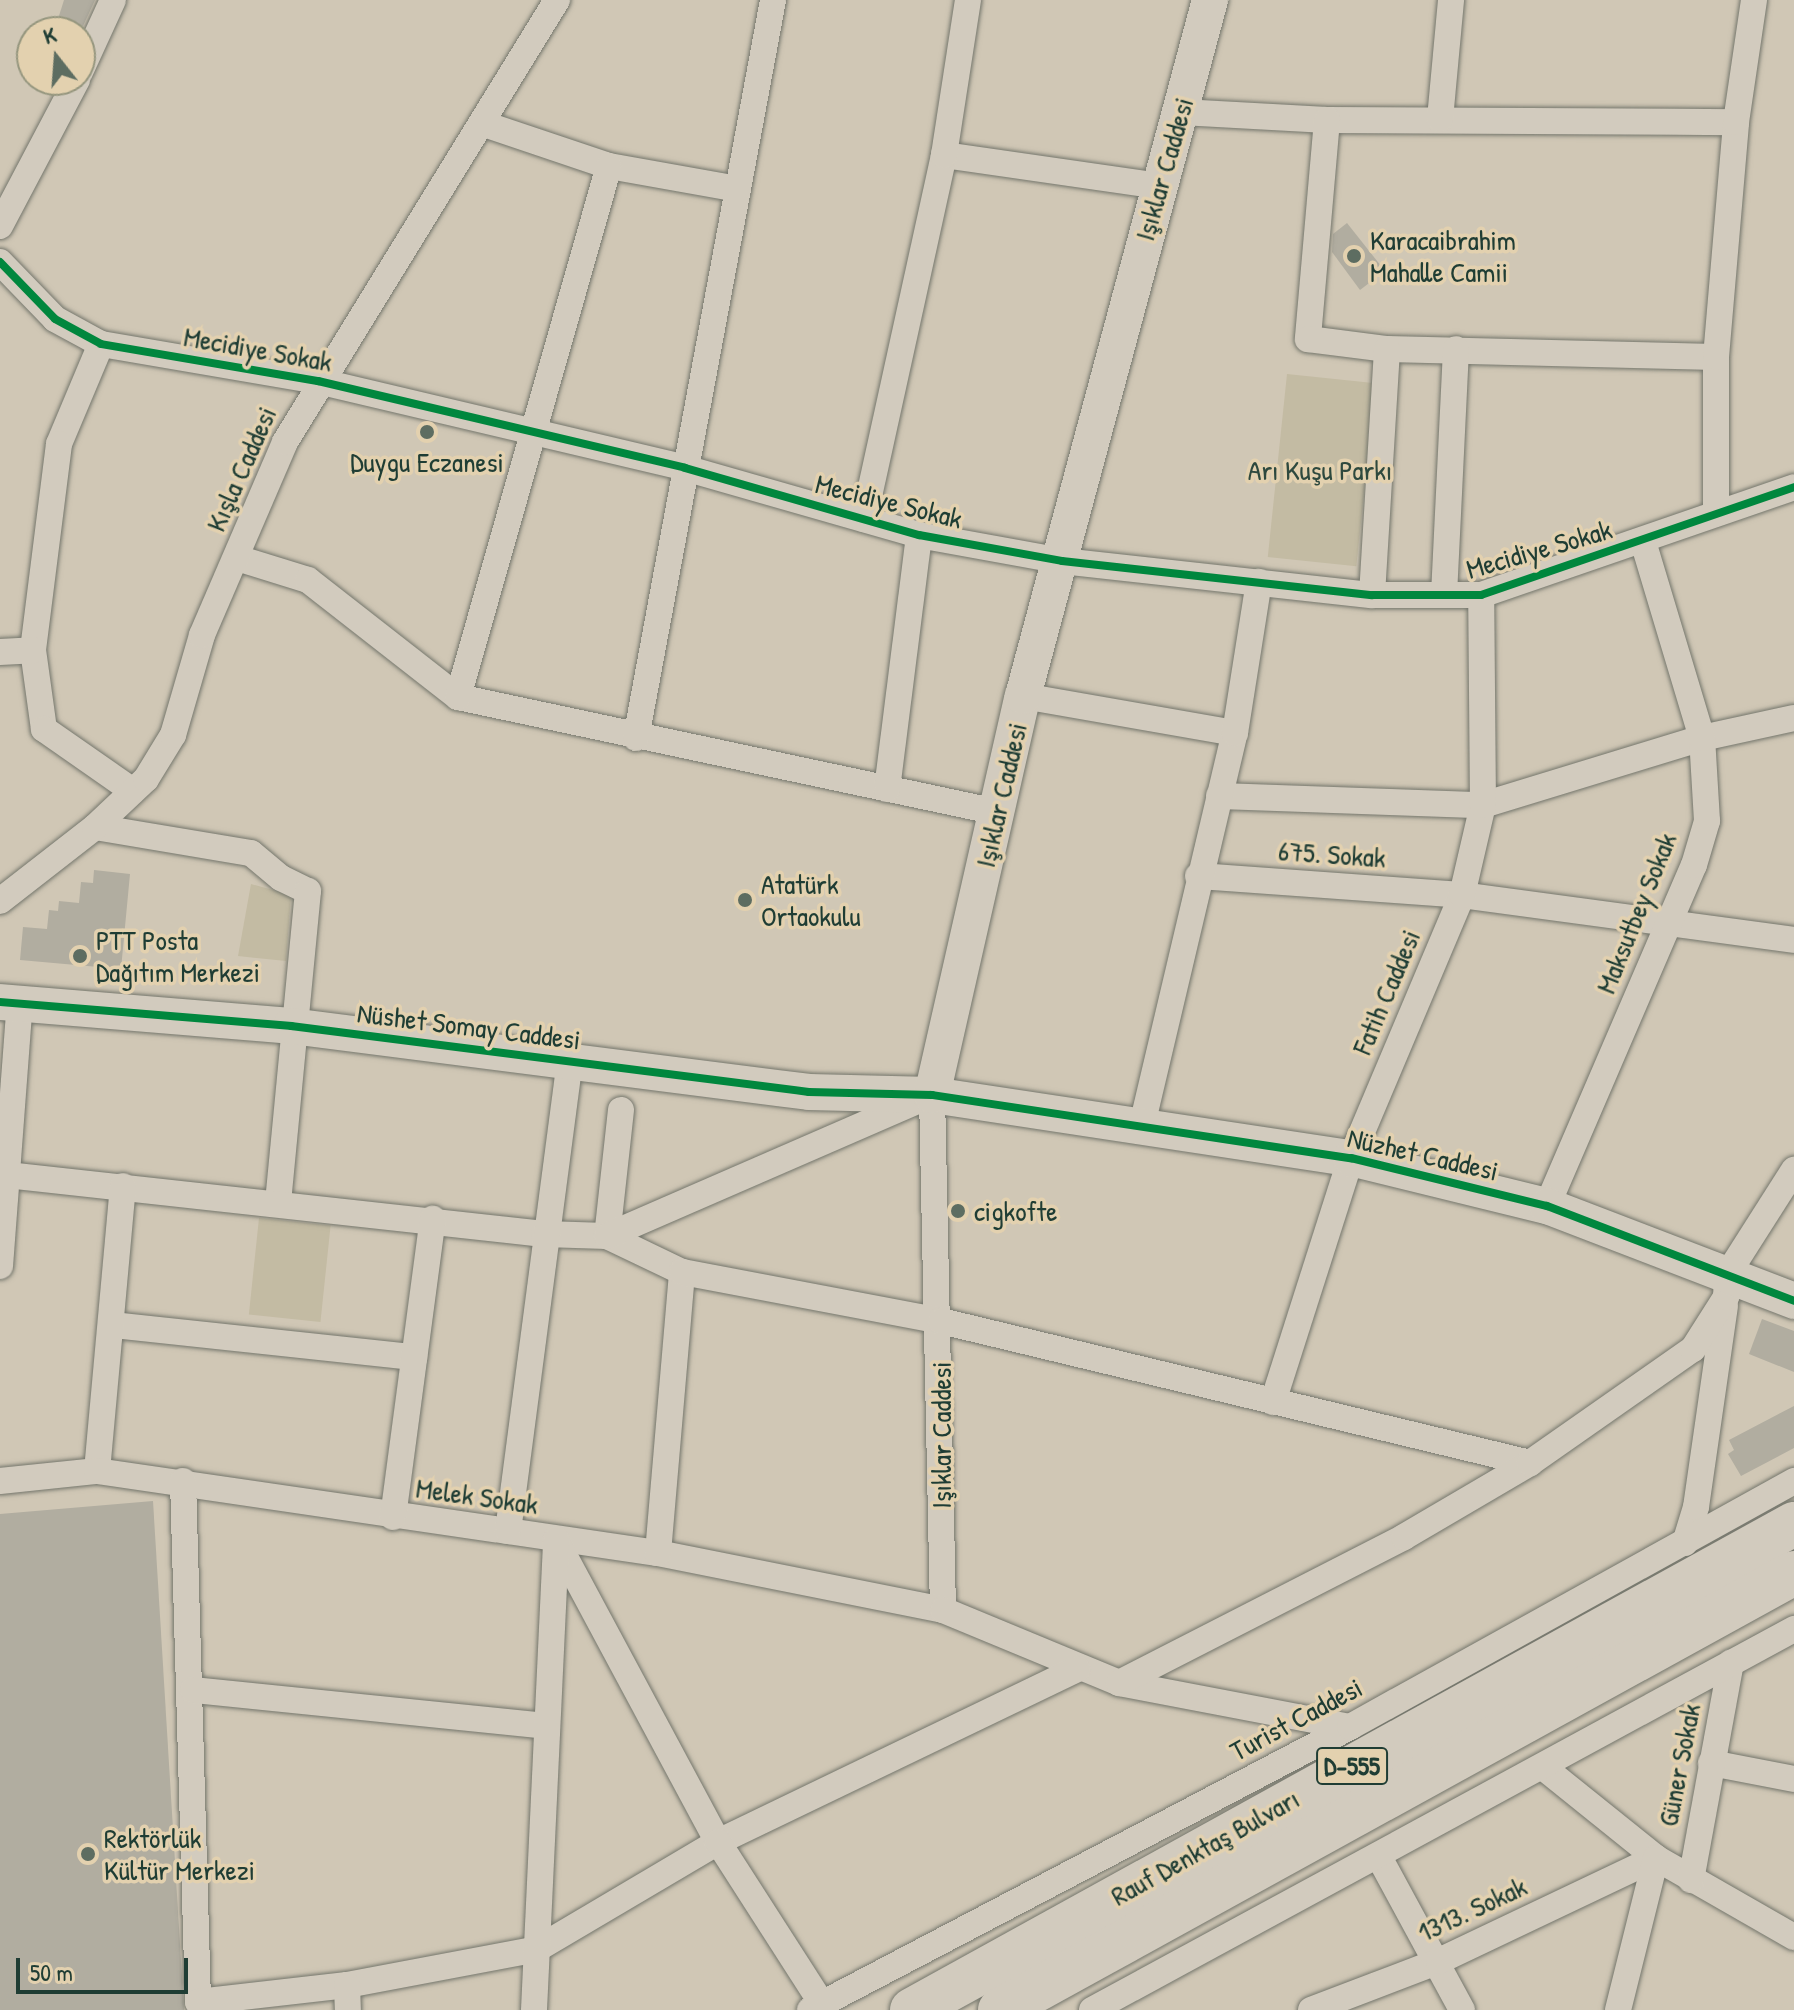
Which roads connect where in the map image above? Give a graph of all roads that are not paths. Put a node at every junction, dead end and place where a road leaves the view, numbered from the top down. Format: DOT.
graph roads {
  1 [pos="113,0"];
  2 [pos="557,0"];
  3 [pos="773,0"];
  4 [pos="968,0"];
  5 [pos="1210,0"];
  6 [pos="1451,0"];
  7 [pos="1754,0"];
  8 [pos="96,37"];
  9 [pos="69,96"];
  10 [pos="1181,112"];
  11 [pos="1440,119"];
  12 [pos="1327,120"];
  13 [pos="1736,122"];
  14 [pos="484,124"];
  15 [pos="944,155"];
  16 [pos="609,166"];
  17 [pos="1160,186"];
  18 [pos="738,189"];
  19 [pos="0,226"];
  20 [pos="0,262"];
  21 [pos="101,344"];
  22 [pos="1387,349"];
  23 [pos="1456,349"];
  24 [pos="1716,357"];
  25 [pos="318,381"];
  26 [pos="535,430"];
  27 [pos="685,468"];
  28 [pos="1794,487"];
  29 [pos="1716,513"];
  30 [pos="864,519"];
  31 [pos="919,535"];
  32 [pos="1643,541"];
  33 [pos="237,558"];
  34 [pos="1062,561"];
  35 [pos="1259,582"];
  36 [pos="1372,595"];
  37 [pos="1444,595"];
  38 [pos="1481,595"];
  39 [pos="33,650"];
  40 [pos="0,652"];
  41 [pos="1023,696"];
  42 [pos="458,697"];
  43 [pos="1794,718"];
  44 [pos="1235,733"];
  45 [pos="636,738"];
  46 [pos="1702,738"];
  47 [pos="887,789"];
  48 [pos="133,791"];
  49 [pos="1219,796"];
  50 [pos="1483,805"];
  51 [pos="997,812"];
  52 [pos="95,827"];
  53 [pos="1198,876"];
  54 [pos="1462,895"];
  55 [pos="0,901"];
  56 [pos="1668,925"];
  57 [pos="1794,940"];
  58 [pos="10,1002"];
  59 [pos="291,1026"];
  60 [pos="570,1061"];
  61 [pos="932,1095"];
  62 [pos="621,1110"];
  63 [pos="1142,1125"];
  64 [pos="1351,1158"];
  65 [pos="1794,1170"];
  66 [pos="7,1175"];
  67 [pos="123,1186"];
  68 [pos="278,1201"];
  69 [pos="1547,1206"];
  70 [pos="433,1219"];
  71 [pos="544,1234"];
  72 [pos="607,1236"];
  73 [pos="0,1266"];
  74 [pos="682,1272"];
  75 [pos="1727,1286"];
  76 [pos="1794,1301"];
  77 [pos="941,1321"];
  78 [pos="113,1325"];
  79 [pos="414,1357"];
  80 [pos="1273,1402"];
  81 [pos="1530,1463"];
  82 [pos="97,1471"];
  83 [pos="0,1481"];
  84 [pos="183,1481"];
  85 [pos="1794,1481"];
  86 [pos="393,1517"];
  87 [pos="1794,1524"];
  88 [pos="508,1531"];
  89 [pos="556,1540"];
  90 [pos="1685,1543"];
  91 [pos="658,1553"];
  92 [pos="1794,1573"];
  93 [pos="943,1610"];
  94 [pos="1794,1629"];
  95 [pos="1731,1663"];
  96 [pos="1077,1669"];
  97 [pos="1119,1683"];
  98 [pos="193,1690"];
  99 [pos="545,1726"];
  100 [pos="1350,1727"];
  101 [pos="1711,1763"];
  102 [pos="1543,1767"];
  103 [pos="1794,1779"];
  104 [pos="718,1842"];
  105 [pos="1379,1857"];
  106 [pos="1656,1858"];
  107 [pos="1691,1880"];
  108 [pos="1794,1937"];
  109 [pos="537,1949"];
  110 [pos="1439,1961"];
  111 [pos="348,1997"];
  112 [pos="1138,1998"];
  113 [pos="198,2006"];
  114 [pos="816,2007"];
  115 [pos="534,2010"];
  116 [pos="912,2010"];
  117 [pos="1000,2010"];
  118 [pos="1092,2010"];
  119 [pos="1311,2010"];
  120 [pos="1462,2010"];
  121 [pos="1618,2010"];
  1 -- 8 [label="street"];
  2 -- 14 [label="street, Kışla Caddesi"];
  3 -- 18 [label="street"];
  4 -- 15 [label="street"];
  5 -- 10 [label="street, Işıklar Caddesi"];
  6 -- 11 [label="street"];
  7 -- 13 [label="street"];
  9 -- 19 [label="street"];
  10 -- 12 [label="street"];
  10 -- 17 [label="street, Işıklar Caddesi"];
  11 -- 12 [label="street"];
  11 -- 13 [label="street"];
  12 -- 22 [label="street"];
  13 -- 24 [label="street"];
  14 -- 16 [label="street"];
  14 -- 25 [label="street, Kışla Caddesi"];
  15 -- 17 [label="street"];
  15 -- 30 [label="street"];
  16 -- 18 [label="street"];
  16 -- 26 [label="street"];
  17 -- 34 [label="street, Işıklar Caddesi"];
  18 -- 27 [label="street"];
  20 -- 21 [label="street, Mecidiye Sokak"];
  21 -- 25 [label="street, Mecidiye Sokak"];
  21 -- 39 [label="street"];
  22 -- 23 [label="street"];
  22 -- 36 [label="street"];
  23 -- 24 [label="street"];
  23 -- 37 [label="street"];
  24 -- 29 [label="street"];
  25 -- 26 [label="street, Mecidiye Sokak"];
  25 -- 33 [label="street, Kışla Caddesi"];
  26 -- 27 [label="street, Mecidiye Sokak"];
  26 -- 42 [label="street"];
  27 -- 30 [label="street, Mecidiye Sokak"];
  27 -- 45 [label="street"];
  28 -- 29 [label="street, Mecidiye Sokak"];
  29 -- 32 [label="street, Mecidiye Sokak"];
  30 -- 31 [label="street, Mecidiye Sokak"];
  31 -- 34 [label="street, Mecidiye Sokak"];
  31 -- 47 [label="street"];
  32 -- 38 [label="street, Mecidiye Sokak"];
  32 -- 46 [label="street, Maksutbey Sokak"];
  33 -- 42 [label="street"];
  33 -- 48 [label="street, Kışla Caddesi"];
  34 -- 35 [label="street, Mecidiye Sokak"];
  34 -- 41 [label="street, Işıklar Caddesi"];
  35 -- 36 [label="street, Mecidiye Sokak"];
  35 -- 44 [label="street"];
  36 -- 37 [label="street, Mecidiye Sokak"];
  37 -- 38 [label="street, Mecidiye Sokak"];
  38 -- 50 [label="street, Fatih Caddesi"];
  39 -- 40 [label="street"];
  39 -- 48 [label="street"];
  41 -- 44 [label="street"];
  41 -- 51 [label="street, Işıklar Caddesi"];
  42 -- 45 [label="street"];
  43 -- 46 [label="street"];
  44 -- 49 [label="street"];
  45 -- 47 [label="street"];
  46 -- 50 [label="street"];
  46 -- 56 [label="street, Maksutbey Sokak"];
  47 -- 51 [label="street"];
  48 -- 52 [label="street, Kışla Caddesi"];
  49 -- 50 [label="street"];
  49 -- 53 [label="street"];
  50 -- 54 [label="street, Fatih Caddesi"];
  51 -- 61 [label="street, Işıklar Caddesi"];
  52 -- 55 [label="street, Kışla Caddesi"];
  52 -- 59 [label="street"];
  53 -- 54 [label="street, 675. Sokak"];
  53 -- 63 [label="street"];
  54 -- 56 [label="street, 675. Sokak"];
  54 -- 64 [label="street, Fatih Caddesi"];
  56 -- 57 [label="street, 675. Sokak"];
  56 -- 69 [label="street, Maksutbey Sokak"];
  58 -- 59 [label="street, Nüshet Somay Caddesi"];
  58 -- 66 [label="street"];
  59 -- 60 [label="street, Nüshet Somay Caddesi"];
  59 -- 68 [label="street"];
  60 -- 61 [label="street, Nüshet Somay Caddesi"];
  60 -- 71 [label="street"];
  61 -- 63 [label="street, Nüzhet Caddesi"];
  61 -- 72 [label="street"];
  61 -- 77 [label="street, Işıklar Caddesi"];
  62 -- 72 [label="street"];
  63 -- 64 [label="street, Nüzhet Caddesi"];
  64 -- 69 [label="street, Nüzhet Caddesi"];
  64 -- 80 [label="street, Fatih Caddesi"];
  65 -- 75 [label="street"];
  66 -- 67 [label="street"];
  66 -- 73 [label="street"];
  67 -- 68 [label="street"];
  67 -- 78 [label="street"];
  68 -- 70 [label="street"];
  69 -- 75 [label="street, Nüzhet Caddesi"];
  70 -- 71 [label="street"];
  70 -- 79 [label="street"];
  71 -- 72 [label="street"];
  71 -- 88 [label="street"];
  72 -- 74 [label="street"];
  74 -- 77 [label="street"];
  74 -- 91 [label="street"];
  75 -- 76 [label="street, Nüzhet Caddesi"];
  75 -- 81 [label="street"];
  75 -- 90 [label="street"];
  77 -- 80 [label="street"];
  77 -- 93 [label="street, Işıklar Caddesi"];
  78 -- 79 [label="street"];
  78 -- 82 [label="street"];
  79 -- 86 [label="street"];
  80 -- 81 [label="street"];
  81 -- 97 [label="street"];
  82 -- 83 [label="street, Melek Sokak"];
  82 -- 84 [label="street, Melek Sokak"];
  84 -- 86 [label="street, Melek Sokak"];
  84 -- 98 [label="street"];
  85 -- 90 [label="street, Turist Caddesi"];
  86 -- 88 [label="street, Melek Sokak"];
  87 -- 116 [label="highway, Rauf Denktaş Bulvarı / D-555"];
  88 -- 89 [label="street, Melek Sokak"];
  89 -- 91 [label="street, Melek Sokak"];
  89 -- 99 [label="street"];
  89 -- 104 [label="street"];
  90 -- 100 [label="street, Turist Caddesi"];
  91 -- 93 [label="street, Melek Sokak"];
  92 -- 117 [label="highway, Rauf Denktaş Bulvarı / D-555"];
  93 -- 96 [label="street, Melek Sokak"];
  94 -- 95 [label="street"];
  95 -- 101 [label="street, Güner Sokak"];
  95 -- 102 [label="street"];
  96 -- 97 [label="street, Melek Sokak"];
  96 -- 104 [label="street"];
  97 -- 100 [label="street, Melek Sokak"];
  98 -- 99 [label="street"];
  98 -- 113 [label="street"];
  99 -- 109 [label="street"];
  100 -- 114 [label="street, Turist Caddesi"];
  101 -- 103 [label="street"];
  101 -- 107 [label="street, Güner Sokak"];
  102 -- 105 [label="street"];
  102 -- 106 [label="street"];
  104 -- 109 [label="street"];
  104 -- 114 [label="street"];
  105 -- 110 [label="street"];
  105 -- 112 [label="street"];
  106 -- 107 [label="street"];
  106 -- 110 [label="street, 1313. Sokak"];
  106 -- 121 [label="street"];
  107 -- 108 [label="street"];
  109 -- 111 [label="street"];
  109 -- 115 [label="street"];
  110 -- 119 [label="street, 1313. Sokak"];
  110 -- 120 [label="street"];
  111 -- 113 [label="street"];
  112 -- 118 [label="street"];
}
